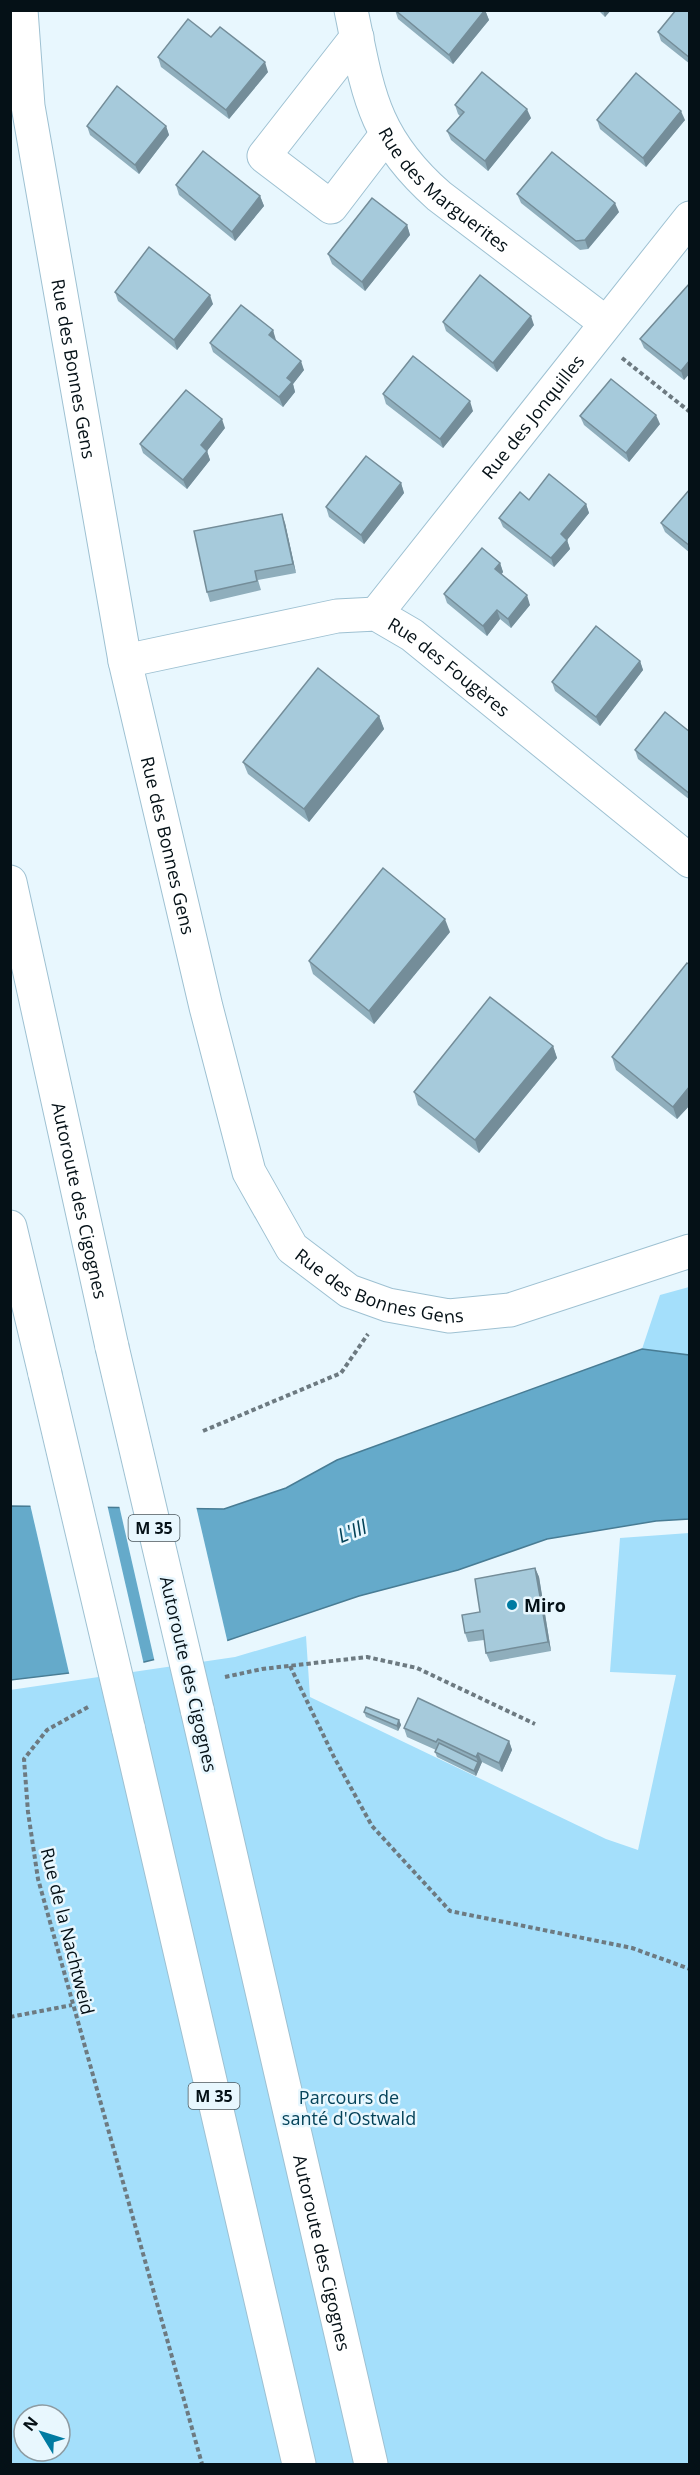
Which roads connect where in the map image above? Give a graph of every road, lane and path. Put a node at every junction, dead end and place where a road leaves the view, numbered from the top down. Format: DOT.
graph roads {
  1 [pos="21,10"];
  2 [pos="354,24"];
  3 [pos="386,135"];
  4 [pos="690,218"];
  5 [pos="601,330"];
  6 [pos="690,412"];
  7 [pos="376,614"];
  8 [pos="125,661"];
  9 [pos="690,861"];
  10 [pos="10,882"];
  11 [pos="10,1227"];
  12 [pos="690,1251"];
  13 [pos="388,1305"];
  14 [pos="203,1431"];
  15 [pos="290,1666"];
  16 [pos="218,1679"];
  17 [pos="95,1705"];
  18 [pos="535,1724"];
  19 [pos="690,1969"];
  20 [pos="72,2005"];
  21 [pos="10,2017"];
  22 [pos="202,2464"];
  23 [pos="299,2464"];
  24 [pos="371,2464"];
  1 -- 8 [label="main road, Rue des Bonnes Gens"];
  2 -- 3 [label="main road, Rue des Marguerites"];
  2 -- 3 [label="main road"];
  3 -- 5 [label="main road, Rue des Marguerites"];
  4 -- 5 [label="main road, Rue des Jonquilles"];
  5 -- 6 [label="path"];
  5 -- 7 [label="main road, Rue des Jonquilles"];
  7 -- 8 [label="main road, Rue des Fougères"];
  7 -- 9 [label="main road, Rue des Fougères"];
  8 -- 13 [label="main road, Rue des Bonnes Gens"];
  10 -- 24 [label="main road, Autoroute des Cigognes / M 35, bridge"];
  11 -- 23 [label="main road, M 35, bridge"];
  12 -- 13 [label="main road, Rue des Bonnes Gens"];
  13 -- 14 [label="path"];
  15 -- 16 [label="path"];
  15 -- 18 [label="path"];
  15 -- 19 [label="path"];
  17 -- 20 [label="path, Rue de la Nachtweid"];
  20 -- 21 [label="path"];
  20 -- 22 [label="path, Rue de la Nachtweid"];
}
